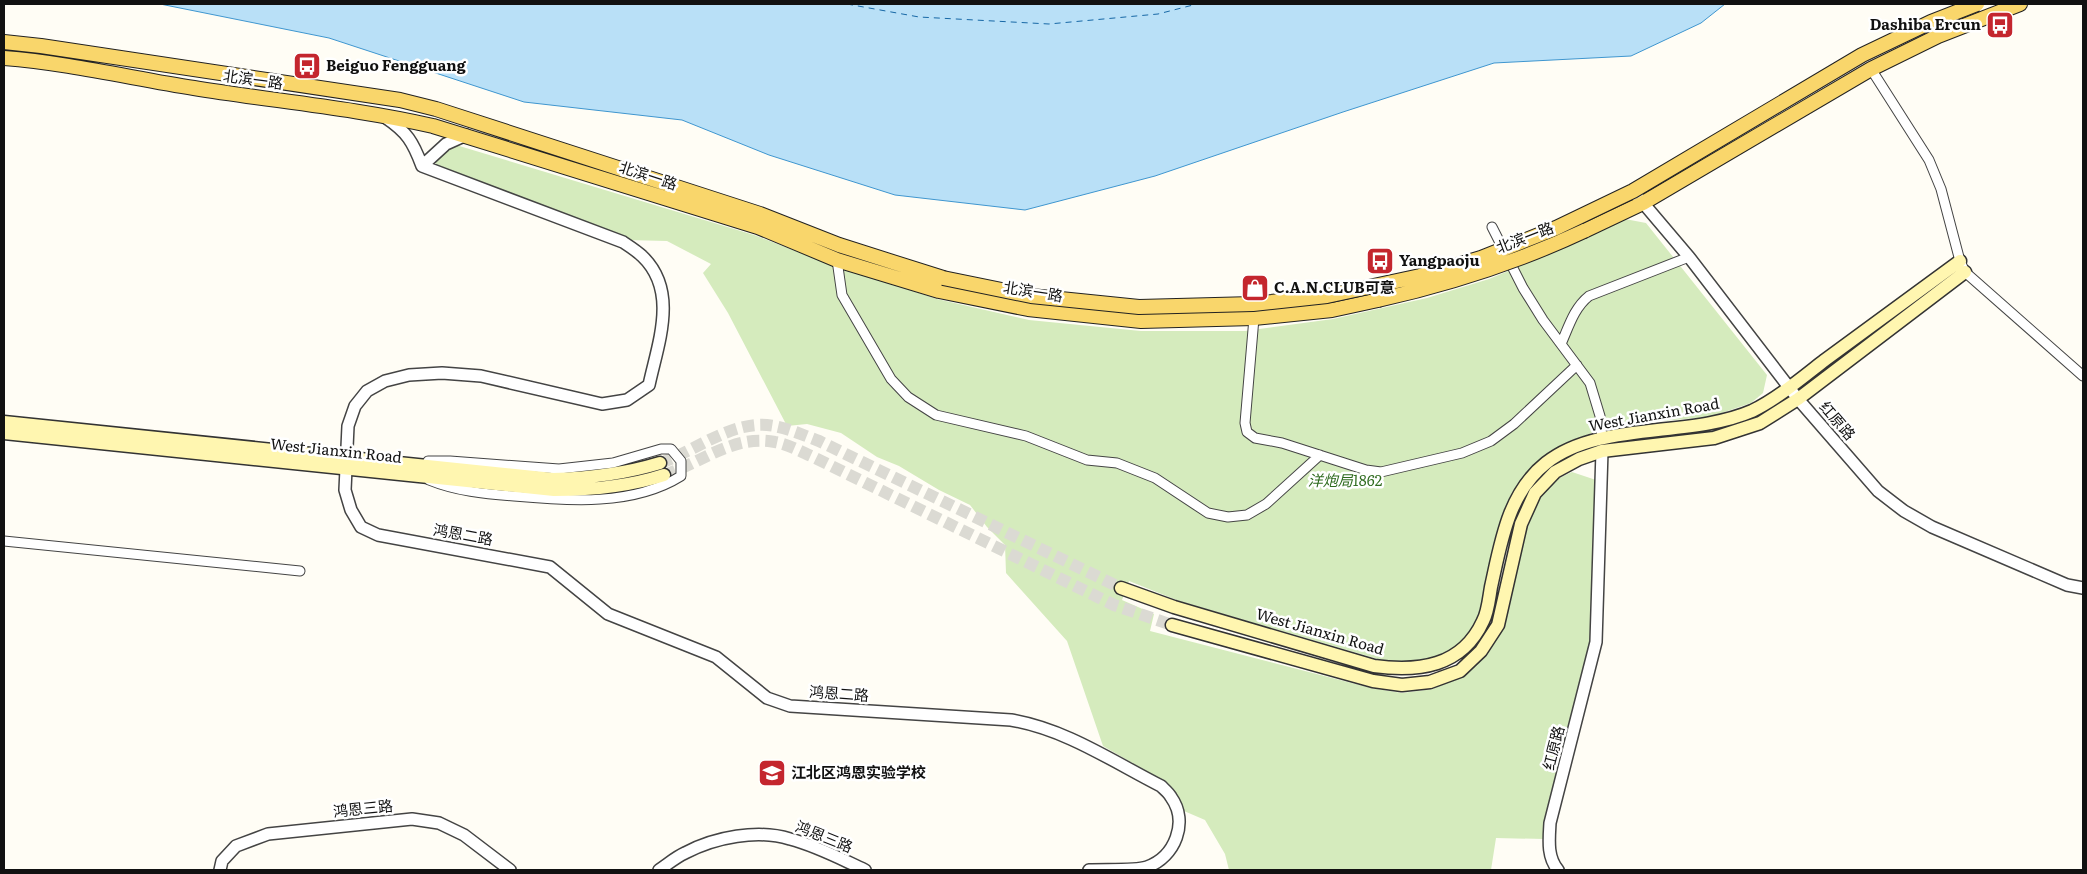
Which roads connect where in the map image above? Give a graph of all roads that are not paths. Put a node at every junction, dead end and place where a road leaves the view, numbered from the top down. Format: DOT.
graph roads {
  1 [pos="1977,4"];
  2 [pos="2020,4"];
  3 [pos="4,42"];
  4 [pos="4,58"];
  5 [pos="1871,69"];
  6 [pos="380,114"];
  7 [pos="466,136"];
  8 [pos="422,166"];
  9 [pos="1633,191"];
  10 [pos="1643,203"];
  11 [pos="1492,227"];
  12 [pos="1689,257"];
  13 [pos="837,260"];
  14 [pos="1962,266"];
  15 [pos="1254,318"];
  16 [pos="1561,344"];
  17 [pos="1577,365"];
  18 [pos="2083,376"];
  19 [pos="1789,387"];
  20 [pos="1798,400"];
  21 [pos="4,422"];
  22 [pos="4,432"];
  23 [pos="1602,445"];
  24 [pos="1320,455"];
  25 [pos="396,462"];
  26 [pos="346,463"];
  27 [pos="660,463"];
  28 [pos="664,475"];
  29 [pos="419,476"];
  30 [pos="4,540"];
  31 [pos="300,571"];
  32 [pos="1122,588"];
  33 [pos="2083,588"];
  34 [pos="1172,625"];
  35 [pos="220,870"];
  36 [pos="510,870"];
  37 [pos="660,870"];
  38 [pos="865,870"];
  39 [pos="1089,870"];
  40 [pos="1558,870"];
  1 -- 9 [label="main road, 北滨一路, bridge"];
  2 -- 5 [label="main road, 北滨一路"];
  3 -- 9 [label="main road, 北滨一路, bridge"];
  4 -- 6 [label="main road, 北滨一路"];
  5 -- 10 [label="main road, 北滨一路"];
  5 -- 14 [label="street"];
  6 -- 7 [label="main road, 北滨一路"];
  6 -- 8 [label="street"];
  7 -- 8 [label="street"];
  7 -- 13 [label="main road, 北滨一路"];
  8 -- 26 [label="street, 鸿恩二路"];
  9 -- 10 [label="street, 红原路"];
  10 -- 12 [label="street, 红原路"];
  10 -- 15 [label="main road, 北滨一路, bridge"];
  11 -- 16 [label="street"];
  12 -- 16 [label="street"];
  12 -- 19 [label="street, 红原路"];
  13 -- 15 [label="main road, 北滨一路"];
  13 -- 24 [label="street"];
  14 -- 18 [label="street"];
  14 -- 19 [label="main road, West Jianxin Road"];
  14 -- 20 [label="main road, West Jianxin Road"];
  15 -- 24 [label="street"];
  16 -- 17 [label="street"];
  17 -- 23 [label="street"];
  17 -- 24 [label="street"];
  19 -- 20 [label="street, 红原路"];
  19 -- 23 [label="main road, West Jianxin Road"];
  20 -- 23 [label="main road, West Jianxin Road"];
  20 -- 33 [label="street, 红原路"];
  21 -- 26 [label="main road, West Jianxin Road"];
  22 -- 26 [label="main road, West Jianxin Road"];
  23 -- 32 [label="main road, West Jianxin Road"];
  23 -- 34 [label="main road, West Jianxin Road"];
  23 -- 40 [label="street, 红原路"];
  25 -- 26 [label="main road, West Jianxin Road"];
  25 -- 27 [label="main road, West Jianxin Road"];
  25 -- 29 [label="street"];
  26 -- 29 [label="main road, West Jianxin Road"];
  26 -- 39 [label="street, 鸿恩二路"];
  28 -- 29 [label="main road, West Jianxin Road"];
  30 -- 31 [label="street"];
  35 -- 36 [label="street, 鸿恩三路"];
  37 -- 38 [label="street, 鸿恩三路"];
}
